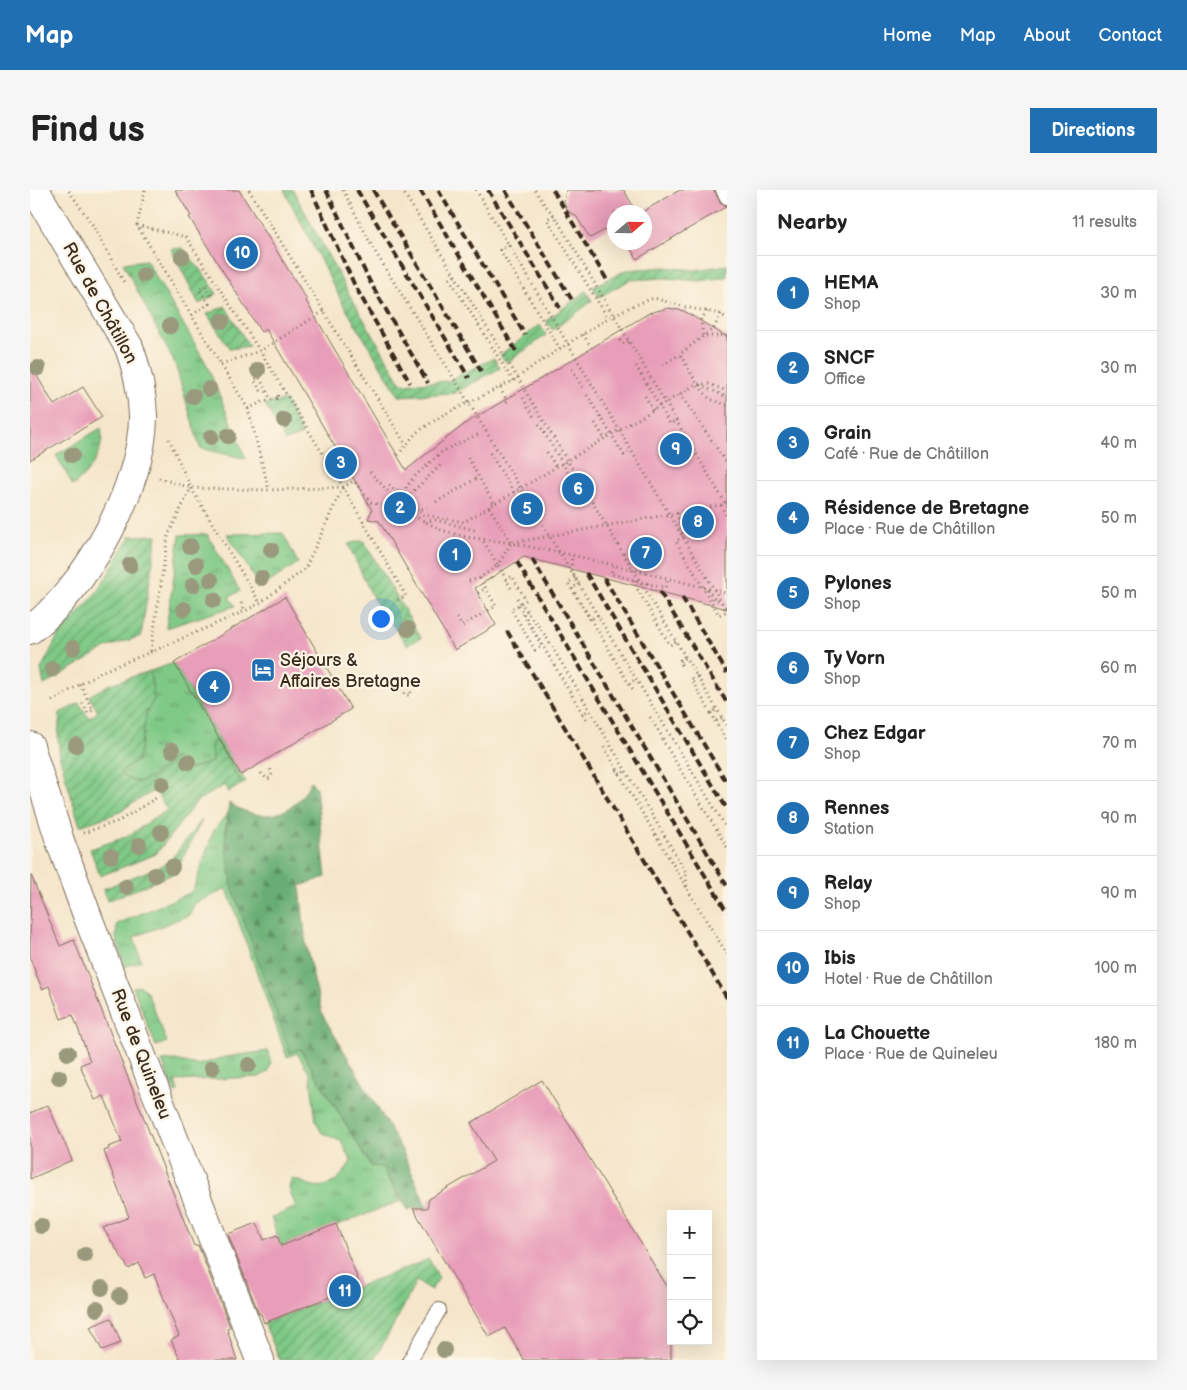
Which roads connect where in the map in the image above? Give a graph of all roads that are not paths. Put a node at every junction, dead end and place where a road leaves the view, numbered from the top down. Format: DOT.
graph roads {
  1 [pos="35,190"];
  2 [pos="723,190"];
  3 [pos="727,197"];
  4 [pos="30,630"];
  5 [pos="30,746"];
  6 [pos="438,1310"];
  7 [pos="260,1360"];
  8 [pos="410,1360"];
  1 -- 4 [label="street, Rue de Châtillon"];
  2 -- 3 [label="lane"];
  5 -- 7 [label="street, Rue de Quineleu"];
  6 -- 8 [label="lane"];
}
